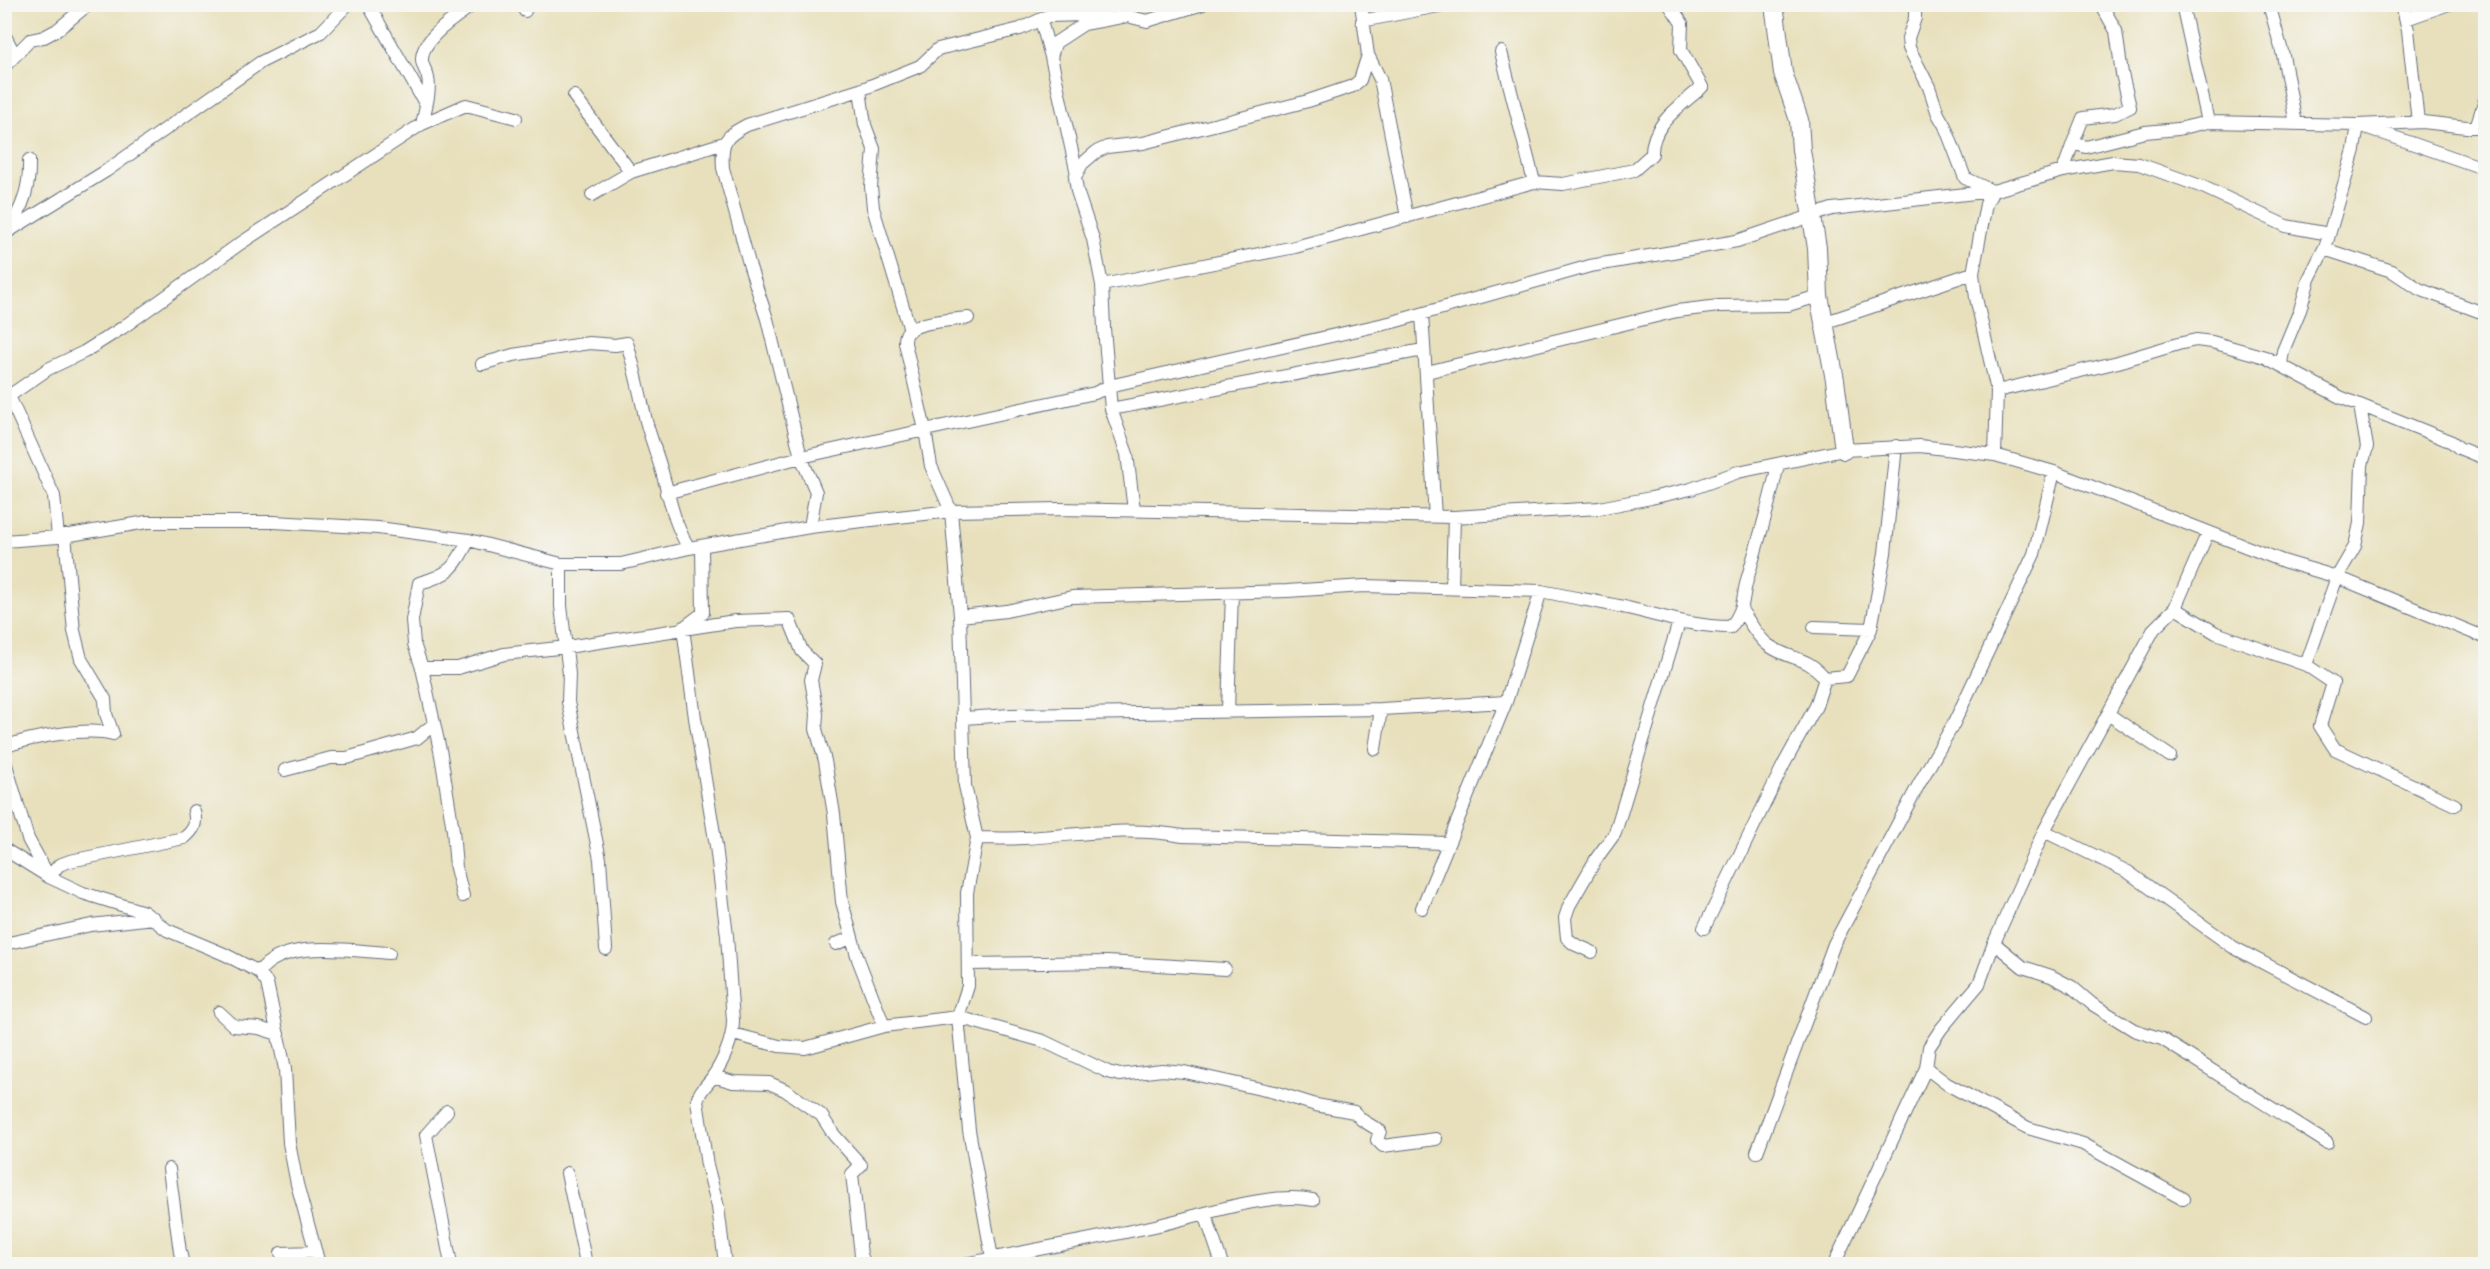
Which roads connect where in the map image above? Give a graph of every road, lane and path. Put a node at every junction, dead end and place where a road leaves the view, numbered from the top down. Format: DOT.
graph roads {
  1 [pos="91,4"];
  2 [pos="348,4"];
  3 [pos="368,4"];
  4 [pos="474,4"];
  5 [pos="1117,4"];
  6 [pos="1203,4"];
  7 [pos="1361,4"];
  8 [pos="1449,4"];
  9 [pos="1669,4"];
  10 [pos="1774,4"];
  11 [pos="1929,4"];
  12 [pos="2101,4"];
  13 [pos="2182,4"];
  14 [pos="2269,4"];
  15 [pos="2402,4"];
  16 [pos="2449,4"];
  17 [pos="1915,6"];
  18 [pos="1045,14"];
  19 [pos="2406,19"];
  20 [pos="1362,21"];
  21 [pos="4,34"];
  22 [pos="1501,52"];
  23 [pos="15,55"];
  24 [pos="1368,56"];
  25 [pos="1051,57"];
  26 [pos="4,67"];
  27 [pos="860,90"];
  28 [pos="574,96"];
  29 [pos="2486,97"];
  30 [pos="426,105"];
  31 [pos="516,118"];
  32 [pos="2418,122"];
  33 [pos="2208,123"];
  34 [pos="422,124"];
  35 [pos="2296,124"];
  36 [pos="2358,125"];
  37 [pos="2481,127"];
  38 [pos="724,143"];
  39 [pos="2073,144"];
  40 [pos="29,160"];
  41 [pos="2486,169"];
  42 [pos="2063,171"];
  43 [pos="631,172"];
  44 [pos="1077,174"];
  45 [pos="1534,182"];
  46 [pos="1993,191"];
  47 [pos="592,195"];
  48 [pos="1811,216"];
  49 [pos="1407,217"];
  50 [pos="6,233"];
  51 [pos="2329,234"];
  52 [pos="2324,249"];
  53 [pos="1973,273"];
  54 [pos="1102,285"];
  55 [pos="1819,296"];
  56 [pos="1422,314"];
  57 [pos="2486,314"];
  58 [pos="968,318"];
  59 [pos="1823,323"];
  60 [pos="910,330"];
  61 [pos="1423,350"];
  62 [pos="482,364"];
  63 [pos="2281,364"];
  64 [pos="1427,372"];
  65 [pos="1109,387"];
  66 [pos="1997,391"];
  67 [pos="7,393"];
  68 [pos="2360,406"];
  69 [pos="1112,409"];
  70 [pos="926,429"];
  71 [pos="1896,446"];
  72 [pos="1844,450"];
  73 [pos="1995,455"];
  74 [pos="801,457"];
  75 [pos="2486,459"];
  76 [pos="1778,464"];
  77 [pos="2054,472"];
  78 [pos="666,493"];
  79 [pos="1134,510"];
  80 [pos="951,511"];
  81 [pos="1435,517"];
  82 [pos="1454,517"];
  83 [pos="810,527"];
  84 [pos="2208,532"];
  85 [pos="61,536"];
  86 [pos="469,540"];
  87 [pos="4,541"];
  88 [pos="702,547"];
  89 [pos="689,548"];
  90 [pos="561,564"];
  91 [pos="2337,577"];
  92 [pos="1452,587"];
  93 [pos="1541,591"];
  94 [pos="1232,593"];
  95 [pos="2175,608"];
  96 [pos="1743,610"];
  97 [pos="960,616"];
  98 [pos="1679,622"];
  99 [pos="1814,627"];
  100 [pos="683,628"];
  101 [pos="1871,629"];
  102 [pos="2486,638"];
  103 [pos="567,647"];
  104 [pos="2306,665"];
  105 [pos="422,668"];
  106 [pos="1825,678"];
  107 [pos="1506,702"];
  108 [pos="1381,708"];
  109 [pos="1228,711"];
  110 [pos="2108,714"];
  111 [pos="963,718"];
  112 [pos="434,724"];
  113 [pos="4,747"];
  114 [pos="1375,749"];
  115 [pos="2170,756"];
  116 [pos="4,758"];
  117 [pos="285,770"];
  118 [pos="2455,805"];
  119 [pos="194,811"];
  120 [pos="2044,831"];
  121 [pos="977,837"];
  122 [pos="1447,843"];
  123 [pos="4,849"];
  124 [pos="49,878"];
  125 [pos="463,896"];
  126 [pos="1422,908"];
  127 [pos="154,918"];
  128 [pos="1704,928"];
  129 [pos="851,938"];
  130 [pos="1994,943"];
  131 [pos="4,944"];
  132 [pos="836,944"];
  133 [pos="606,949"];
  134 [pos="1593,952"];
  135 [pos="389,953"];
  136 [pos="968,964"];
  137 [pos="1225,969"];
  138 [pos="259,972"];
  139 [pos="219,1012"];
  140 [pos="958,1017"];
  141 [pos="2366,1017"];
  142 [pos="884,1026"];
  143 [pos="278,1034"];
  144 [pos="733,1034"];
  145 [pos="1926,1068"];
  146 [pos="713,1076"];
  147 [pos="447,1111"];
  148 [pos="1436,1139"];
  149 [pos="2327,1143"];
  150 [pos="1757,1152"];
  151 [pos="169,1170"];
  152 [pos="567,1173"];
  153 [pos="2183,1199"];
  154 [pos="1313,1200"];
  155 [pos="1205,1214"];
  156 [pos="316,1252"];
  157 [pos="281,1253"];
  158 [pos="992,1258"];
  159 [pos="1836,1260"];
  160 [pos="183,1264"];
  161 [pos="318,1264"];
  162 [pos="451,1264"];
  163 [pos="586,1264"];
  164 [pos="725,1264"];
  165 [pos="865,1264"];
  166 [pos="965,1264"];
  167 [pos="1222,1264"];
  1 -- 23 [label="street"];
  2 -- 50 [label="street"];
  3 -- 30 [label="street"];
  4 -- 30 [label="street"];
  5 -- 18 [label="street"];
  6 -- 25 [label="street"];
  7 -- 20 [label="street"];
  8 -- 20 [label="street"];
  9 -- 45 [label="street"];
  10 -- 48 [label="street"];
  11 -- 17 [label="street"];
  12 -- 39 [label="street"];
  13 -- 33 [label="street"];
  14 -- 35 [label="street"];
  15 -- 19 [label="street"];
  16 -- 19 [label="street"];
  17 -- 46 [label="street"];
  18 -- 25 [label="street"];
  18 -- 27 [label="street"];
  19 -- 32 [label="street"];
  20 -- 24 [label="street"];
  21 -- 23 [label="street"];
  22 -- 45 [label="street"];
  23 -- 26 [label="street"];
  24 -- 44 [label="street"];
  24 -- 49 [label="street"];
  25 -- 44 [label="street"];
  27 -- 38 [label="street"];
  27 -- 60 [label="street"];
  28 -- 43 [label="street"];
  29 -- 37 [label="street"];
  30 -- 34 [label="street"];
  31 -- 34 [label="street"];
  32 -- 36 [label="street"];
  32 -- 37 [label="street"];
  33 -- 35 [label="street"];
  33 -- 39 [label="street"];
  34 -- 67 [label="street"];
  35 -- 36 [label="street"];
  36 -- 41 [label="street"];
  36 -- 51 [label="street"];
  38 -- 43 [label="street"];
  38 -- 74 [label="street"];
  39 -- 42 [label="street"];
  40 -- 50 [label="street"];
  42 -- 46 [label="street"];
  42 -- 51 [label="street"];
  43 -- 47 [label="street"];
  44 -- 54 [label="street"];
  45 -- 49 [label="street"];
  46 -- 48 [label="street"];
  46 -- 53 [label="street"];
  48 -- 55 [label="street"];
  48 -- 56 [label="street"];
  49 -- 54 [label="street"];
  51 -- 52 [label="street"];
  52 -- 57 [label="street"];
  52 -- 63 [label="street"];
  53 -- 59 [label="street"];
  53 -- 66 [label="street"];
  54 -- 65 [label="street"];
  55 -- 59 [label="street"];
  55 -- 64 [label="street"];
  56 -- 61 [label="street"];
  56 -- 65 [label="street"];
  58 -- 60 [label="street"];
  59 -- 72 [label="street"];
  60 -- 70 [label="street"];
  61 -- 64 [label="street"];
  61 -- 69 [label="street"];
  62 -- 78 [label="street"];
  63 -- 66 [label="street"];
  63 -- 68 [label="street"];
  64 -- 81 [label="street"];
  65 -- 69 [label="street"];
  65 -- 70 [label="street"];
  66 -- 73 [label="street"];
  67 -- 85 [label="street"];
  68 -- 75 [label="street"];
  68 -- 91 [label="street"];
  69 -- 79 [label="street"];
  70 -- 74 [label="street"];
  70 -- 80 [label="street"];
  71 -- 72 [label="street"];
  71 -- 73 [label="street"];
  71 -- 101 [label="street"];
  72 -- 76 [label="street"];
  73 -- 77 [label="street"];
  74 -- 78 [label="street"];
  74 -- 83 [label="street"];
  76 -- 82 [label="street"];
  76 -- 96 [label="street"];
  77 -- 84 [label="street"];
  77 -- 150 [label="street"];
  78 -- 89 [label="street"];
  79 -- 80 [label="street"];
  79 -- 81 [label="street"];
  80 -- 83 [label="street"];
  80 -- 97 [label="street"];
  81 -- 82 [label="street"];
  82 -- 92 [label="street"];
  83 -- 88 [label="street"];
  84 -- 91 [label="street"];
  84 -- 95 [label="street"];
  85 -- 86 [label="street"];
  85 -- 87 [label="street"];
  85 -- 113 [label="street"];
  86 -- 90 [label="street"];
  86 -- 105 [label="street"];
  88 -- 89 [label="street"];
  88 -- 100 [label="street"];
  89 -- 90 [label="street"];
  90 -- 103 [label="street"];
  91 -- 102 [label="street"];
  91 -- 104 [label="street"];
  92 -- 93 [label="street"];
  92 -- 94 [label="street"];
  93 -- 98 [label="street"];
  93 -- 107 [label="street"];
  94 -- 97 [label="street"];
  94 -- 109 [label="street"];
  95 -- 104 [label="street"];
  95 -- 110 [label="street"];
  96 -- 98 [label="street"];
  96 -- 106 [label="street"];
  97 -- 111 [label="street"];
  98 -- 134 [label="street"];
  99 -- 101 [label="street"];
  100 -- 103 [label="street"];
  100 -- 129 [label="street"];
  100 -- 144 [label="street"];
  101 -- 106 [label="street"];
  103 -- 105 [label="street"];
  103 -- 133 [label="street"];
  104 -- 118 [label="street"];
  105 -- 112 [label="street"];
  106 -- 128 [label="street"];
  107 -- 108 [label="street"];
  107 -- 122 [label="street"];
  108 -- 109 [label="street"];
  108 -- 114 [label="street"];
  109 -- 111 [label="street"];
  110 -- 115 [label="street"];
  110 -- 120 [label="street"];
  111 -- 121 [label="street"];
  112 -- 117 [label="street"];
  112 -- 125 [label="street"];
  116 -- 124 [label="street"];
  119 -- 124 [label="street"];
  120 -- 130 [label="street"];
  120 -- 141 [label="street"];
  121 -- 122 [label="street"];
  121 -- 136 [label="street"];
  122 -- 126 [label="street"];
  123 -- 124 [label="street"];
  124 -- 127 [label="street"];
  127 -- 131 [label="street"];
  127 -- 138 [label="street"];
  129 -- 132 [label="street"];
  129 -- 142 [label="street"];
  130 -- 145 [label="street"];
  130 -- 149 [label="street"];
  135 -- 138 [label="street"];
  136 -- 137 [label="street"];
  136 -- 140 [label="street"];
  138 -- 143 [label="street"];
  139 -- 143 [label="street"];
  140 -- 142 [label="street"];
  140 -- 148 [label="street"];
  140 -- 158 [label="street"];
  142 -- 144 [label="street"];
  143 -- 156 [label="street"];
  144 -- 146 [label="street"];
  145 -- 153 [label="street"];
  145 -- 159 [label="street"];
  146 -- 164 [label="street"];
  146 -- 165 [label="street"];
  147 -- 162 [label="street"];
  151 -- 160 [label="street"];
  152 -- 163 [label="street"];
  154 -- 155 [label="street"];
  155 -- 158 [label="street"];
  155 -- 167 [label="street"];
  156 -- 157 [label="street"];
  156 -- 161 [label="street"];
  158 -- 166 [label="street"];
}
